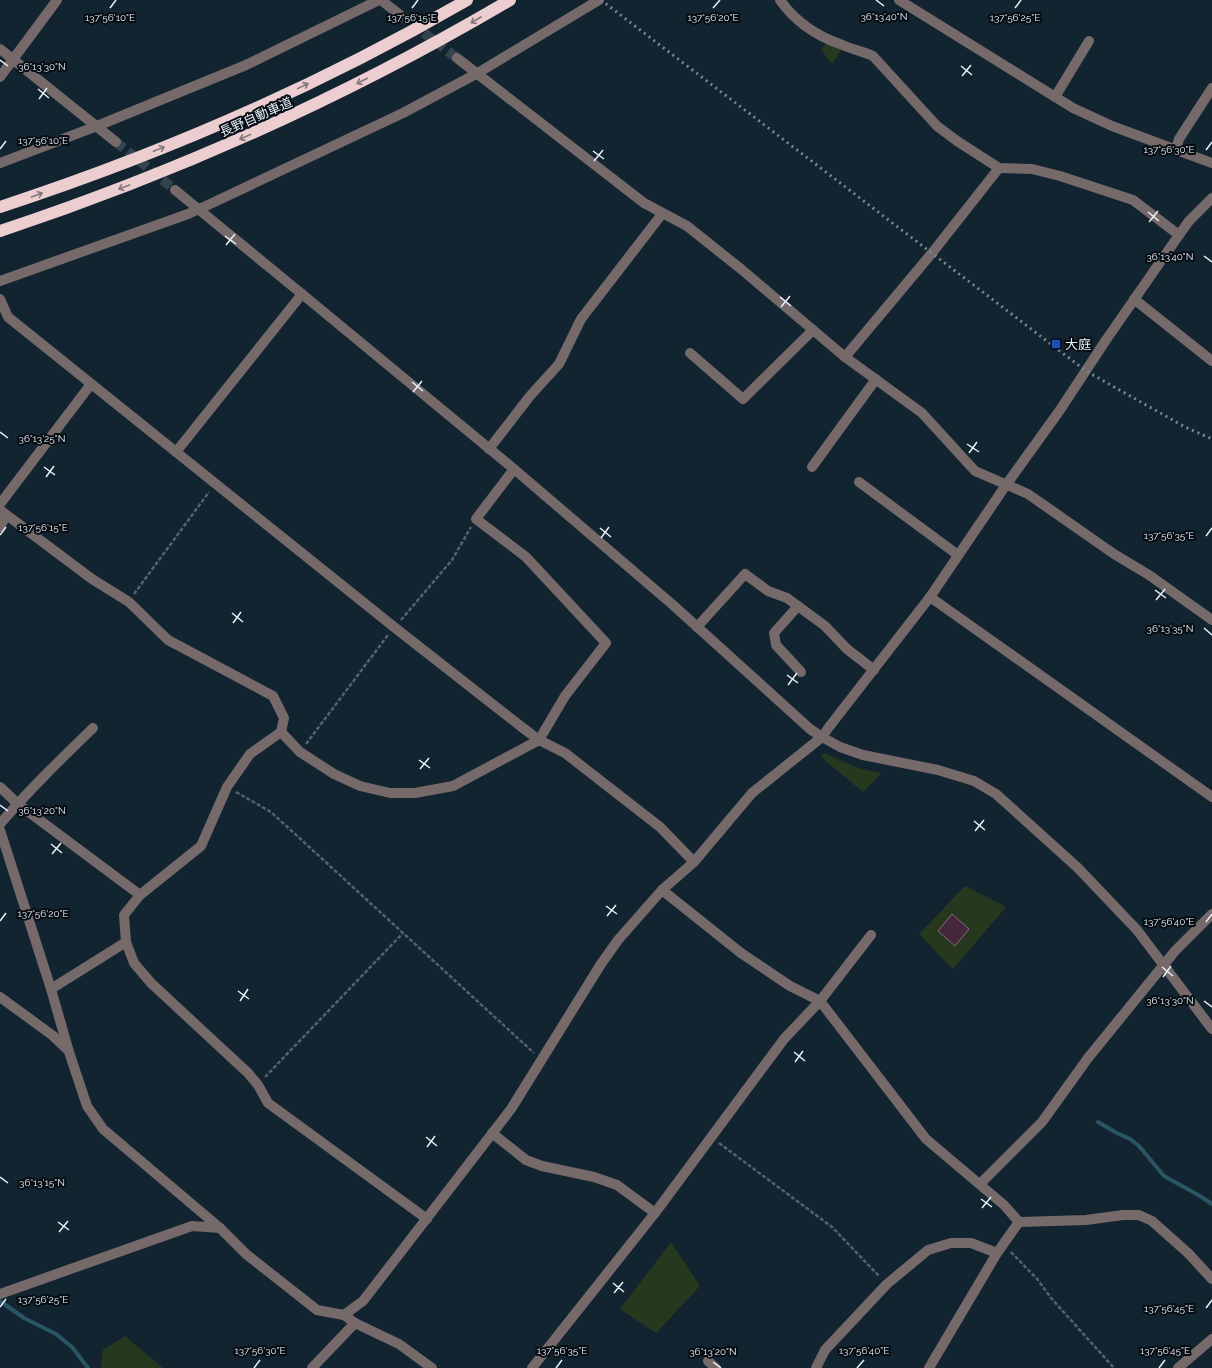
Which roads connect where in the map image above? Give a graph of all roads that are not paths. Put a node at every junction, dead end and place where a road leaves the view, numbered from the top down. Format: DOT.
graph roads {
  1 [pos="57,0"];
  2 [pos="380,0"];
  3 [pos="466,0"];
  4 [pos="510,0"];
  5 [pos="599,0"];
  6 [pos="780,0"];
  7 [pos="899,0"];
  8 [pos="400,15"];
  9 [pos="1089,41"];
  10 [pos="0,49"];
  11 [pos="457,58"];
  12 [pos="13,59"];
  13 [pos="476,74"];
  14 [pos="0,77"];
  15 [pos="1212,88"];
  16 [pos="1055,97"];
  17 [pos="97,126"];
  18 [pos="116,142"];
  19 [pos="1176,149"];
  20 [pos="0,163"];
  21 [pos="1212,163"];
  22 [pos="999,168"];
  23 [pos="175,190"];
  24 [pos="1212,198"];
  25 [pos="0,207"];
  26 [pos="197,210"];
  27 [pos="662,214"];
  28 [pos="0,231"];
  29 [pos="1178,236"];
  30 [pos="0,281"];
  31 [pos="302,294"];
  32 [pos="0,299"];
  33 [pos="1134,299"];
  34 [pos="813,330"];
  35 [pos="690,353"];
  36 [pos="845,357"];
  37 [pos="1212,362"];
  38 [pos="876,379"];
  39 [pos="91,384"];
  40 [pos="489,449"];
  41 [pos="176,452"];
  42 [pos="812,467"];
  43 [pos="514,469"];
  44 [pos="859,482"];
  45 [pos="1006,485"];
  46 [pos="0,504"];
  47 [pos="3,512"];
  48 [pos="0,526"];
  49 [pos="958,555"];
  50 [pos="930,597"];
  51 [pos="798,606"];
  52 [pos="1212,620"];
  53 [pos="697,627"];
  54 [pos="874,670"];
  55 [pos="801,672"];
  56 [pos="93,728"];
  57 [pos="281,732"];
  58 [pos="822,737"];
  59 [pos="539,740"];
  60 [pos="0,787"];
  61 [pos="1212,797"];
  62 [pos="18,804"];
  63 [pos="0,824"];
  64 [pos="0,830"];
  65 [pos="694,862"];
  66 [pos="662,890"];
  67 [pos="140,895"];
  68 [pos="1212,914"];
  69 [pos="870,935"];
  70 [pos="126,942"];
  71 [pos="1165,965"];
  72 [pos="51,989"];
  73 [pos="0,997"];
  74 [pos="820,1001"];
  75 [pos="1212,1029"];
  76 [pos="69,1052"];
  77 [pos="492,1133"];
  78 [pos="980,1184"];
  79 [pos="656,1213"];
  80 [pos="427,1219"];
  81 [pos="1019,1222"];
  82 [pos="220,1228"];
  83 [pos="997,1253"];
  84 [pos="1212,1280"];
  85 [pos="0,1294"];
  86 [pos="344,1315"];
  87 [pos="355,1323"];
  88 [pos="1212,1339"];
  89 [pos="312,1368"];
  90 [pos="432,1368"];
  91 [pos="532,1368"];
  92 [pos="816,1368"];
  93 [pos="929,1368"];
  94 [pos="1178,1368"];
  1 -- 12 [label="street"];
  2 -- 8 [label="street"];
  2 -- 17 [label="street"];
  25 -- 3 [label="highway, 長野自動車道, one-way"];
  4 -- 28 [label="highway, 長野自動車道, one-way"];
  5 -- 13 [label="street"];
  6 -- 22 [label="street"];
  7 -- 16 [label="street"];
  9 -- 16 [label="street"];
  10 -- 12 [label="street"];
  11 -- 13 [label="street"];
  12 -- 14 [label="street"];
  12 -- 17 [label="street"];
  13 -- 26 [label="street"];
  13 -- 27 [label="street"];
  15 -- 19 [label="street"];
  16 -- 19 [label="street"];
  17 -- 18 [label="street"];
  17 -- 20 [label="street"];
  19 -- 21 [label="street"];
  22 -- 29 [label="street"];
  22 -- 36 [label="street"];
  23 -- 26 [label="street"];
  24 -- 29 [label="street"];
  26 -- 30 [label="street"];
  26 -- 31 [label="street"];
  27 -- 34 [label="street"];
  27 -- 40 [label="street"];
  29 -- 33 [label="street"];
  31 -- 40 [label="street"];
  31 -- 41 [label="street"];
  32 -- 39 [label="street"];
  33 -- 37 [label="street"];
  33 -- 45 [label="street"];
  34 -- 35 [label="street"];
  34 -- 36 [label="street"];
  36 -- 38 [label="street"];
  38 -- 42 [label="street"];
  38 -- 45 [label="street"];
  39 -- 41 [label="street"];
  39 -- 46 [label="street"];
  40 -- 43 [label="street"];
  41 -- 59 [label="street"];
  43 -- 53 [label="street"];
  43 -- 59 [label="street"];
  44 -- 49 [label="street"];
  45 -- 49 [label="street"];
  45 -- 52 [label="street"];
  47 -- 48 [label="street"];
  47 -- 57 [label="street"];
  49 -- 50 [label="street"];
  50 -- 54 [label="street"];
  50 -- 61 [label="street"];
  51 -- 53 [label="street"];
  51 -- 54 [label="street"];
  51 -- 55 [label="street"];
  53 -- 58 [label="street"];
  54 -- 58 [label="street"];
  56 -- 62 [label="street"];
  57 -- 59 [label="street"];
  57 -- 67 [label="street"];
  58 -- 65 [label="street"];
  58 -- 71 [label="street"];
  59 -- 65 [label="street"];
  60 -- 62 [label="street"];
  62 -- 63 [label="street"];
  62 -- 67 [label="street"];
  64 -- 72 [label="street"];
  65 -- 66 [label="street"];
  66 -- 74 [label="street"];
  66 -- 77 [label="street"];
  67 -- 70 [label="street"];
  68 -- 71 [label="street"];
  69 -- 74 [label="street"];
  70 -- 72 [label="street"];
  70 -- 80 [label="street"];
  71 -- 75 [label="street"];
  71 -- 78 [label="street"];
  72 -- 76 [label="street"];
  73 -- 76 [label="street"];
  74 -- 78 [label="street"];
  74 -- 79 [label="street"];
  76 -- 82 [label="street"];
  77 -- 79 [label="street"];
  77 -- 80 [label="street"];
  78 -- 81 [label="street"];
  79 -- 91 [label="street"];
  80 -- 86 [label="street"];
  81 -- 83 [label="street"];
  81 -- 84 [label="street"];
  82 -- 85 [label="street"];
  82 -- 86 [label="street"];
  83 -- 92 [label="street"];
  83 -- 93 [label="street"];
  86 -- 87 [label="street"];
  87 -- 89 [label="street"];
  87 -- 90 [label="street"];
  88 -- 94 [label="street"];
}
